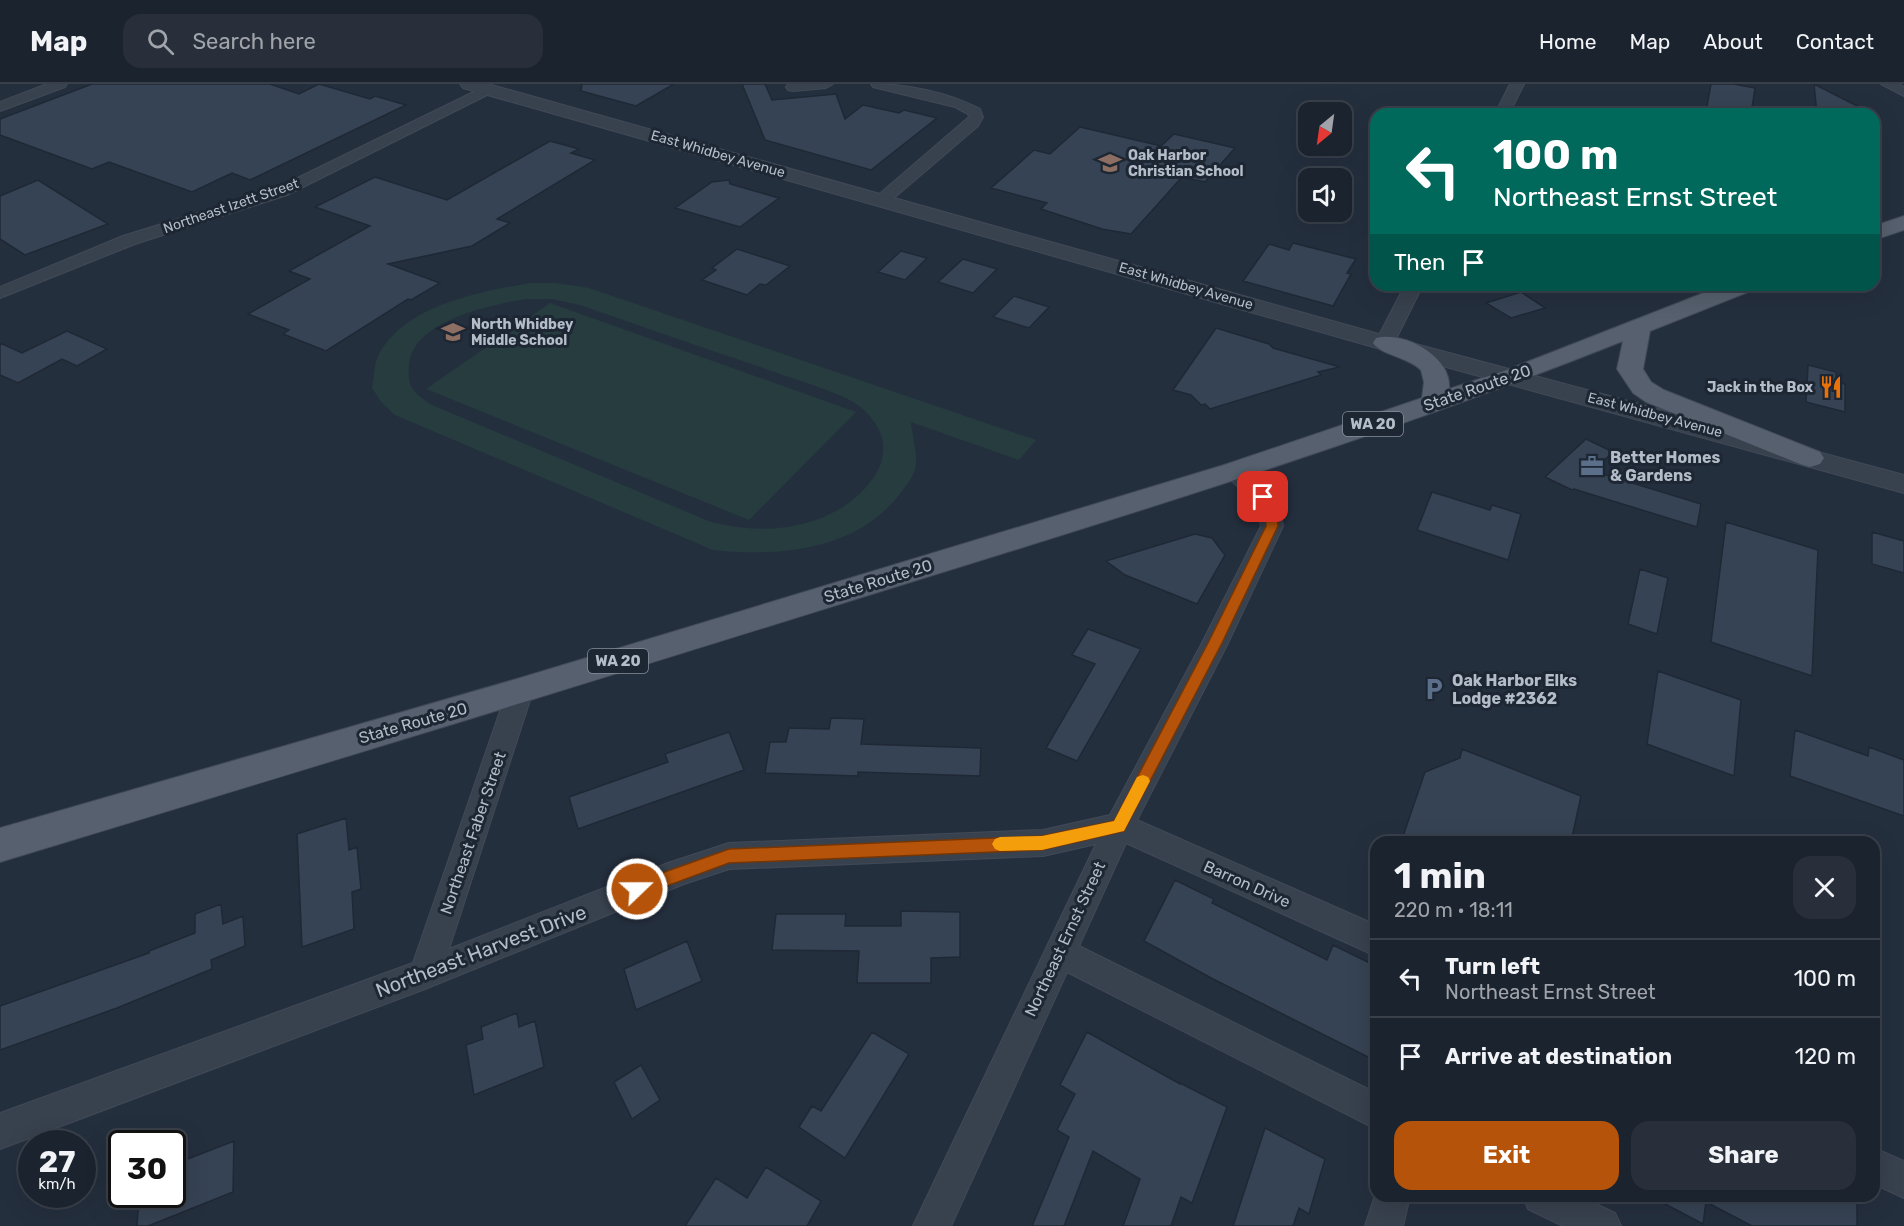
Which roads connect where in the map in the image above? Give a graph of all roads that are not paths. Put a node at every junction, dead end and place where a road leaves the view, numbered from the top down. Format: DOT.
graph roads {
  1 [pos="60,84"];
  2 [pos="826,84"];
  3 [pos="878,84"];
  4 [pos="1517,84"];
  5 [pos="1888,84"];
  6 [pos="478,87"];
  7 [pos="793,87"];
  8 [pos="1904,92"];
  9 [pos="0,107"];
  10 [pos="1505,108"];
  11 [pos="882,200"];
  12 [pos="1904,222"];
  13 [pos="1880,232"];
  14 [pos="1411,291"];
  15 [pos="1729,291"];
  16 [pos="0,293"];
  17 [pos="1639,327"];
  18 [pos="1385,343"];
  19 [pos="1513,376"];
  20 [pos="1434,403"];
  21 [pos="1810,458"];
  22 [pos="1234,472"];
  23 [pos="1904,484"];
  24 [pos="520,691"];
  25 [pos="1119,826"];
  26 [pos="0,845"];
  27 [pos="1370,938"];
  28 [pos="1059,952"];
  29 [pos="425,974"];
  30 [pos="1370,1109"];
  31 [pos="0,1131"];
  32 [pos="1880,1169"];
  33 [pos="1904,1180"];
  34 [pos="1390,1202"];
  35 [pos="1553,1202"];
  36 [pos="932,1226"];
  37 [pos="1384,1226"];
  38 [pos="1602,1226"];
  1 -- 9 [label="street"];
  2 -- 7 [label="street"];
  3 -- 11 [label="street"];
  4 -- 10 [label="street"];
  5 -- 8 [label="street"];
  6 -- 11 [label="street, East Whidbey Avenue"];
  6 -- 16 [label="street, Northeast Izett Street"];
  11 -- 18 [label="street, East Whidbey Avenue"];
  12 -- 13 [label="main road"];
  14 -- 18 [label="street"];
  15 -- 17 [label="main road, State Route 20 / WA 20"];
  17 -- 19 [label="main road, State Route 20 / WA 20"];
  17 -- 21 [label="main road"];
  18 -- 19 [label="street, East Whidbey Avenue"];
  18 -- 20 [label="main road"];
  19 -- 20 [label="main road, State Route 20 / WA 20"];
  19 -- 21 [label="street, East Whidbey Avenue"];
  20 -- 22 [label="main road, State Route 20 / WA 20"];
  21 -- 23 [label="street, East Whidbey Avenue"];
  22 -- 24 [label="main road, State Route 20 / WA 20"];
  22 -- 25 [label="street, Northeast Ernst Street"];
  24 -- 26 [label="main road, State Route 20 / WA 20"];
  24 -- 29 [label="street, Northeast Faber Street"];
  25 -- 27 [label="street, Barron Drive"];
  25 -- 28 [label="street, Northeast Ernst Street"];
  25 -- 29 [label="street, Northeast Harvest Drive"];
  28 -- 30 [label="street"];
  28 -- 36 [label="street, Northeast Ernst Street"];
  29 -- 31 [label="street, Northeast Harvest Drive"];
  32 -- 33 [label="street"];
  34 -- 37 [label="street"];
  35 -- 38 [label="street"];
}
